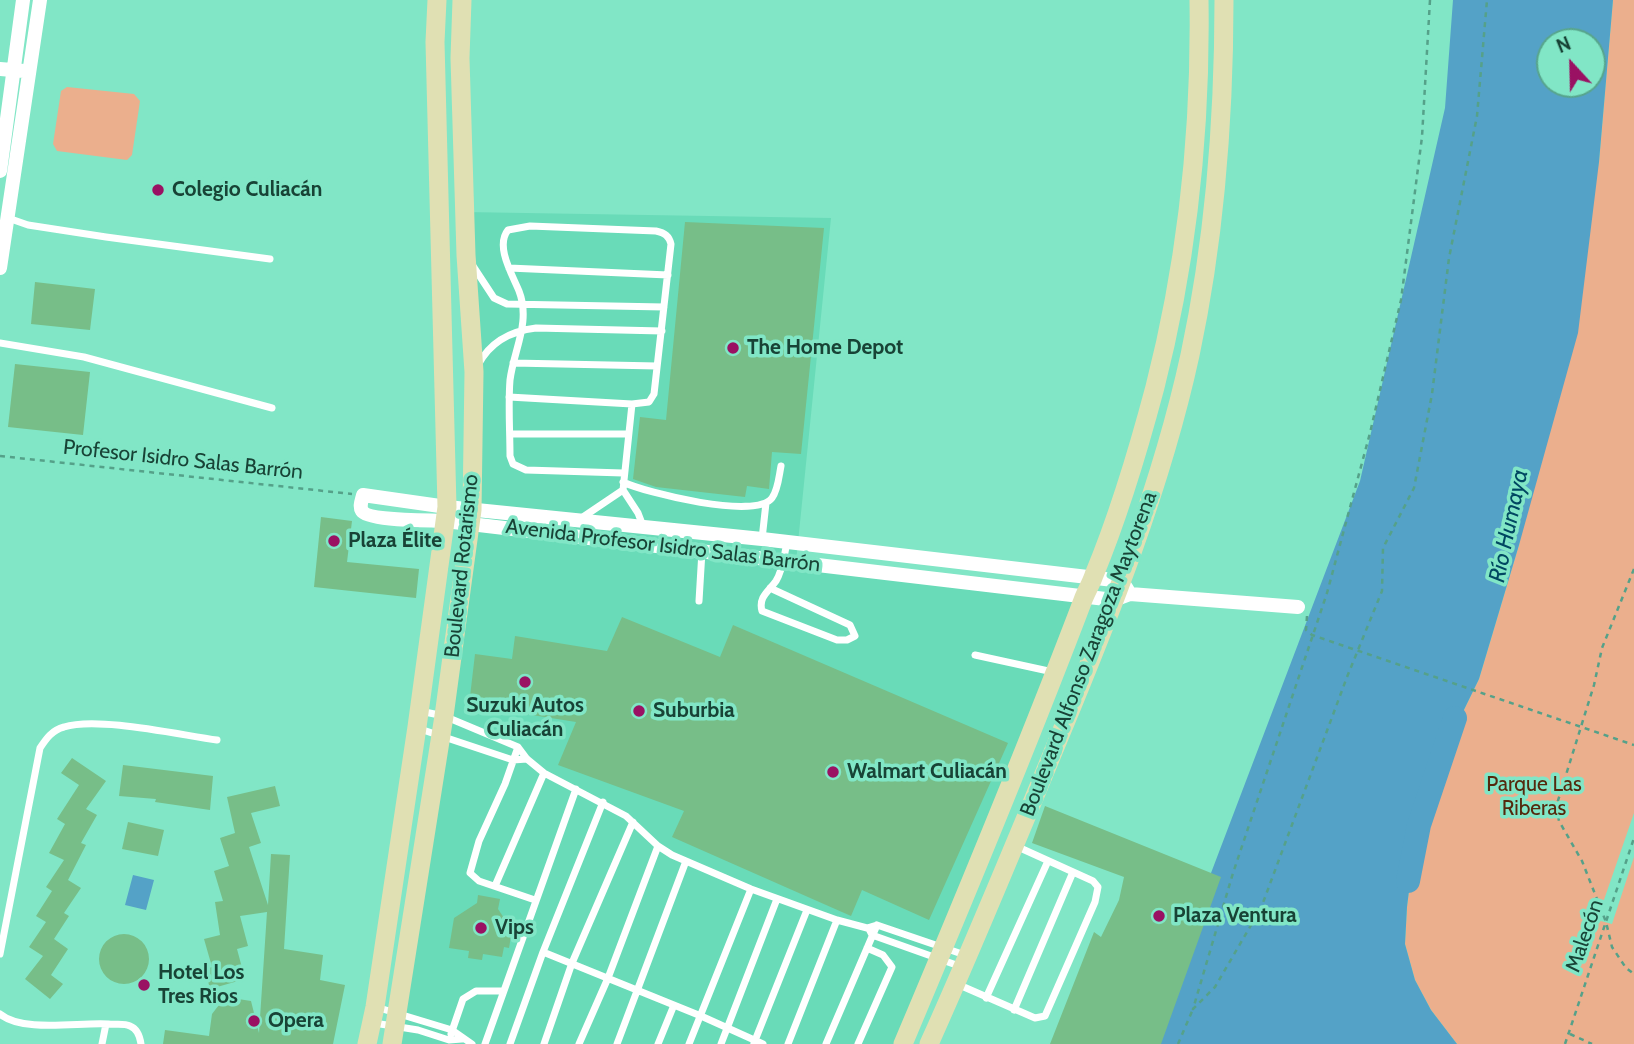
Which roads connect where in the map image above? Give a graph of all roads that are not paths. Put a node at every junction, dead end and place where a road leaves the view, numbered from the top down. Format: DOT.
graph roads {
  1 [pos="23,0"];
  2 [pos="40,0"];
  3 [pos="437,0"];
  4 [pos="462,0"];
  5 [pos="1199,0"];
  6 [pos="1224,0"];
  7 [pos="15,70"];
  8 [pos="12,94"];
  9 [pos="0,171"];
  10 [pos="1189,205"];
  11 [pos="1215,207"];
  12 [pos="8,218"];
  13 [pos="466,255"];
  14 [pos="270,259"];
  15 [pos="0,268"];
  16 [pos="509,268"];
  17 [pos="668,275"];
  18 [pos="524,305"];
  19 [pos="664,307"];
  20 [pos="523,330"];
  21 [pos="662,331"];
  22 [pos="0,342"];
  23 [pos="513,363"];
  24 [pos="657,366"];
  25 [pos="474,372"];
  26 [pos="509,397"];
  27 [pos="632,404"];
  28 [pos="272,408"];
  29 [pos="510,434"];
  30 [pos="628,434"];
  31 [pos="781,466"];
  32 [pos="623,473"];
  33 [pos="623,486"];
  34 [pos="363,495"];
  35 [pos="766,503"];
  36 [pos="446,514"];
  37 [pos="471,517"];
  38 [pos="577,521"];
  39 [pos="643,528"];
  40 [pos="762,539"];
  41 [pos="787,543"];
  42 [pos="702,551"];
  43 [pos="783,560"];
  44 [pos="1093,578"];
  45 [pos="770,588"];
  46 [pos="1122,591"];
  47 [pos="1084,596"];
  48 [pos="699,601"];
  49 [pos="1298,607"];
  50 [pos="975,655"];
  51 [pos="1056,673"];
  52 [pos="418,719"];
  53 [pos="443,726"];
  54 [pos="218,740"];
  55 [pos="518,747"];
  56 [pos="527,759"];
  57 [pos="513,760"];
  58 [pos="544,773"];
  59 [pos="576,789"];
  60 [pos="603,802"];
  61 [pos="633,822"];
  62 [pos="1015,845"];
  63 [pos="658,846"];
  64 [pos="1048,861"];
  65 [pos="686,862"];
  66 [pos="1073,872"];
  67 [pos="495,886"];
  68 [pos="751,889"];
  69 [pos="777,899"];
  70 [pos="535,900"];
  71 [pos="807,910"];
  72 [pos="837,920"];
  73 [pos="877,925"];
  74 [pos="867,928"];
  75 [pos="872,935"];
  76 [pos="867,948"];
  77 [pos="543,952"];
  78 [pos="941,953"];
  79 [pos="0,954"];
  80 [pos="572,963"];
  81 [pos="963,969"];
  82 [pos="608,978"];
  83 [pos="639,990"];
  84 [pos="502,991"];
  85 [pos="986,998"];
  86 [pos="674,1005"];
  87 [pos="1014,1010"];
  88 [pos="0,1014"];
  89 [pos="373,1014"];
  90 [pos="701,1016"];
  91 [pos="106,1024"];
  92 [pos="395,1028"];
  93 [pos="728,1028"];
  94 [pos="452,1030"];
  95 [pos="462,1039"];
  96 [pos="449,1042"];
  97 [pos="757,1043"];
  98 [pos="102,1044"];
  99 [pos="141,1044"];
  100 [pos="367,1044"];
  101 [pos="472,1044"];
  102 [pos="485,1044"];
  103 [pos="510,1044"];
  104 [pos="544,1044"];
  105 [pos="579,1044"];
  106 [pos="617,1044"];
  107 [pos="658,1044"];
  108 [pos="689,1044"];
  109 [pos="721,1044"];
  110 [pos="788,1044"];
  111 [pos="826,1044"];
  112 [pos="858,1044"];
  113 [pos="903,1044"];
  114 [pos="929,1044"];
  1 -- 7 [label="street"];
  2 -- 7 [label="street"];
  3 -- 36 [label="street, Boulevard Rotarismo"];
  4 -- 13 [label="street, Boulevard Rotarismo"];
  5 -- 10 [label="street, Boulevard Alfonso Zaragoza Maytorena"];
  6 -- 11 [label="street, Boulevard Alfonso Zaragoza Maytorena"];
  7 -- 8 [label="street"];
  8 -- 9 [label="street"];
  8 -- 12 [label="street"];
  10 -- 11 [label="street"];
  10 -- 44 [label="street, Boulevard Alfonso Zaragoza Maytorena"];
  11 -- 46 [label="street, Boulevard Alfonso Zaragoza Maytorena"];
  12 -- 14 [label="lane"];
  12 -- 15 [label="street"];
  13 -- 18 [label="lane"];
  13 -- 25 [label="street, Boulevard Rotarismo"];
  16 -- 17 [label="lane"];
  16 -- 17 [label="lane"];
  16 -- 18 [label="lane"];
  17 -- 19 [label="lane"];
  18 -- 19 [label="lane"];
  18 -- 20 [label="lane"];
  19 -- 21 [label="lane"];
  20 -- 21 [label="lane"];
  20 -- 23 [label="lane"];
  20 -- 25 [label="lane"];
  21 -- 24 [label="lane"];
  22 -- 28 [label="lane"];
  23 -- 24 [label="lane"];
  23 -- 26 [label="lane"];
  24 -- 27 [label="lane"];
  25 -- 37 [label="street, Boulevard Rotarismo"];
  26 -- 27 [label="lane"];
  26 -- 29 [label="lane"];
  27 -- 30 [label="lane"];
  29 -- 30 [label="lane"];
  29 -- 32 [label="lane"];
  30 -- 32 [label="lane"];
  31 -- 35 [label="lane"];
  32 -- 33 [label="lane"];
  33 -- 35 [label="lane"];
  33 -- 38 [label="lane"];
  33 -- 39 [label="lane"];
  34 -- 36 [label="street, Avenida Profesor Isidro Salas Barrón"];
  35 -- 40 [label="lane"];
  36 -- 37 [label="street, Avenida Profesor Isidro Salas Barrón"];
  36 -- 52 [label="street, Boulevard Rotarismo"];
  37 -- 38 [label="street, Avenida Profesor Isidro Salas Barrón"];
  37 -- 42 [label="street, Avenida Profesor Isidro Salas Barrón"];
  37 -- 53 [label="street, Boulevard Rotarismo"];
  38 -- 39 [label="street, Avenida Profesor Isidro Salas Barrón"];
  39 -- 40 [label="street, Avenida Profesor Isidro Salas Barrón"];
  40 -- 41 [label="street, Avenida Profesor Isidro Salas Barrón"];
  41 -- 43 [label="lane"];
  41 -- 44 [label="street, Avenida Profesor Isidro Salas Barrón"];
  42 -- 43 [label="street, Avenida Profesor Isidro Salas Barrón"];
  42 -- 48 [label="lane"];
  43 -- 45 [label="lane"];
  43 -- 47 [label="street, Avenida Profesor Isidro Salas Barrón"];
  44 -- 46 [label="street, Avenida Profesor Isidro Salas Barrón"];
  44 -- 47 [label="street, Boulevard Alfonso Zaragoza Maytorena"];
  45 -- 45 [label="lane"];
  46 -- 47 [label="street, Avenida Profesor Isidro Salas Barrón"];
  46 -- 49 [label="street, Avenida Profesor Isidro Salas Barrón"];
  46 -- 62 [label="street, Boulevard Alfonso Zaragoza Maytorena"];
  47 -- 51 [label="street, Boulevard Alfonso Zaragoza Maytorena"];
  50 -- 51 [label="lane"];
  51 -- 78 [label="street, Boulevard Alfonso Zaragoza Maytorena"];
  52 -- 53 [label="lane"];
  52 -- 53 [label="lane"];
  52 -- 89 [label="street, Boulevard Rotarismo"];
  53 -- 55 [label="lane"];
  53 -- 57 [label="lane"];
  53 -- 92 [label="street, Boulevard Rotarismo"];
  54 -- 79 [label="lane"];
  55 -- 56 [label="lane"];
  55 -- 57 [label="lane"];
  56 -- 57 [label="lane"];
  56 -- 58 [label="lane"];
  57 -- 67 [label="lane"];
  58 -- 59 [label="lane"];
  58 -- 67 [label="lane"];
  59 -- 60 [label="lane"];
  59 -- 70 [label="lane"];
  60 -- 61 [label="lane"];
  60 -- 77 [label="lane"];
  61 -- 63 [label="lane"];
  61 -- 80 [label="lane"];
  62 -- 64 [label="lane"];
  62 -- 81 [label="street, Boulevard Alfonso Zaragoza Maytorena"];
  63 -- 65 [label="lane"];
  63 -- 82 [label="lane"];
  64 -- 66 [label="lane"];
  64 -- 85 [label="lane"];
  65 -- 68 [label="lane"];
  65 -- 83 [label="lane"];
  66 -- 87 [label="lane"];
  66 -- 87 [label="lane"];
  67 -- 70 [label="lane"];
  68 -- 69 [label="lane"];
  68 -- 90 [label="lane"];
  69 -- 71 [label="lane"];
  69 -- 93 [label="lane"];
  70 -- 84 [label="lane"];
  71 -- 72 [label="lane"];
  71 -- 97 [label="lane"];
  72 -- 74 [label="lane"];
  72 -- 110 [label="lane"];
  73 -- 74 [label="lane"];
  73 -- 75 [label="lane"];
  73 -- 78 [label="lane"];
  74 -- 75 [label="lane"];
  75 -- 76 [label="lane"];
  75 -- 78 [label="lane"];
  76 -- 111 [label="lane"];
  76 -- 112 [label="lane"];
  77 -- 80 [label="lane"];
  77 -- 103 [label="lane"];
  78 -- 81 [label="lane"];
  78 -- 81 [label="lane"];
  78 -- 113 [label="street, Boulevard Alfonso Zaragoza Maytorena"];
  80 -- 82 [label="lane"];
  80 -- 104 [label="lane"];
  81 -- 85 [label="lane"];
  81 -- 114 [label="street, Boulevard Alfonso Zaragoza Maytorena"];
  82 -- 83 [label="lane"];
  82 -- 105 [label="lane"];
  83 -- 86 [label="lane"];
  83 -- 106 [label="lane"];
  84 -- 94 [label="lane"];
  84 -- 102 [label="lane"];
  85 -- 87 [label="lane"];
  86 -- 90 [label="lane"];
  86 -- 107 [label="lane"];
  88 -- 91 [label="lane"];
  89 -- 92 [label="lane"];
  89 -- 92 [label="lane"];
  89 -- 100 [label="street, Boulevard Rotarismo"];
  90 -- 93 [label="lane"];
  90 -- 108 [label="lane"];
  91 -- 98 [label="lane"];
  91 -- 99 [label="lane"];
  92 -- 94 [label="lane"];
  92 -- 96 [label="lane"];
  93 -- 97 [label="lane"];
  93 -- 109 [label="lane"];
  94 -- 95 [label="lane"];
  94 -- 96 [label="lane"];
  95 -- 96 [label="lane"];
  95 -- 101 [label="lane"];
}
